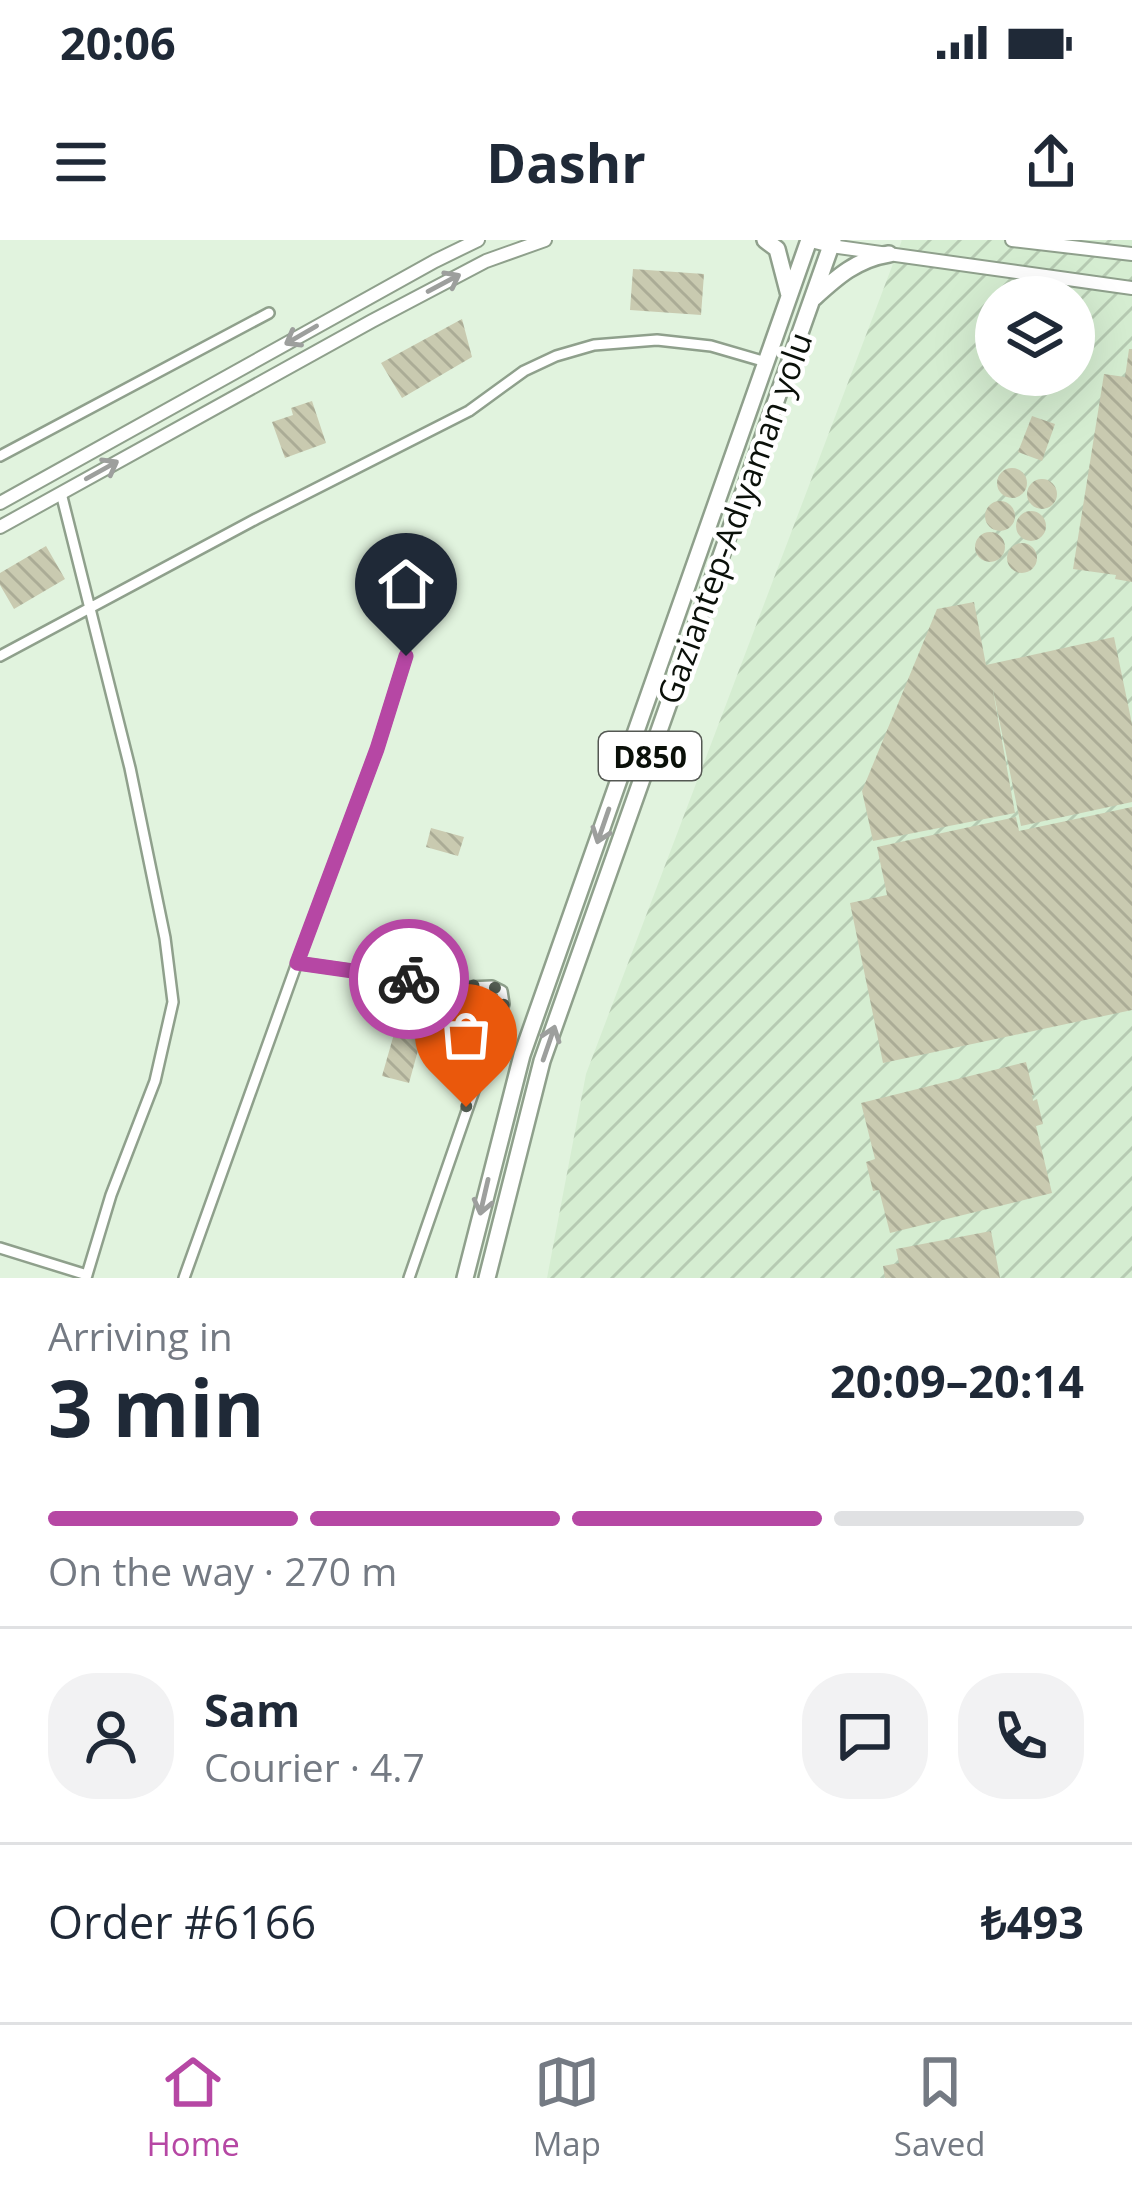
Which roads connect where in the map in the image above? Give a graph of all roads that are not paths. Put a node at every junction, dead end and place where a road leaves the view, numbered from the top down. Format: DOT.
graph roads {
  1 [pos="478,240"];
  2 [pos="545,240"];
  3 [pos="765,240"];
  4 [pos="808,240"];
  5 [pos="1012,240"];
  6 [pos="832,243"];
  7 [pos="889,254"];
  8 [pos="1132,254"];
  9 [pos="1132,288"];
  10 [pos="789,297"];
  11 [pos="812,300"];
  12 [pos="269,313"];
  13 [pos="766,362"];
  14 [pos="0,456"];
  15 [pos="62,493"];
  16 [pos="0,502"];
  17 [pos="0,527"];
  18 [pos="90,607"];
  19 [pos="0,656"];
  20 [pos="406,656"];
  21 [pos="297,963"];
  22 [pos="0,1248"];
  23 [pos="87,1276"];
  24 [pos="184,1278"];
  25 [pos="409,1278"];
  26 [pos="465,1278"];
  27 [pos="487,1278"];
  1 -- 16 [label="street, one-way"];
  15 -- 2 [label="street, one-way"];
  3 -- 10 [label="highway"];
  4 -- 6 [label="street"];
  4 -- 10 [label="highway, Gaziantep-Adıyaman yolu / D850"];
  5 -- 8 [label="street"];
  6 -- 7 [label="street"];
  6 -- 11 [label="highway, Gaziantep-Adıyaman yolu / D850"];
  7 -- 9 [label="street"];
  7 -- 11 [label="highway"];
  10 -- 13 [label="highway, Gaziantep-Adıyaman yolu / D850"];
  27 -- 11 [label="highway, Gaziantep-Adıyaman yolu / D850, one-way"];
  12 -- 14 [label="street"];
  13 -- 18 [label="street"];
  13 -- 26 [label="highway, Gaziantep-Adıyaman yolu / D850, one-way"];
  15 -- 17 [label="street"];
  15 -- 18 [label="street"];
  18 -- 19 [label="street"];
  18 -- 23 [label="street"];
  20 -- 21 [label="street"];
  21 -- 24 [label="street"];
  21 -- 25 [label="street"];
  22 -- 23 [label="street"];
}
